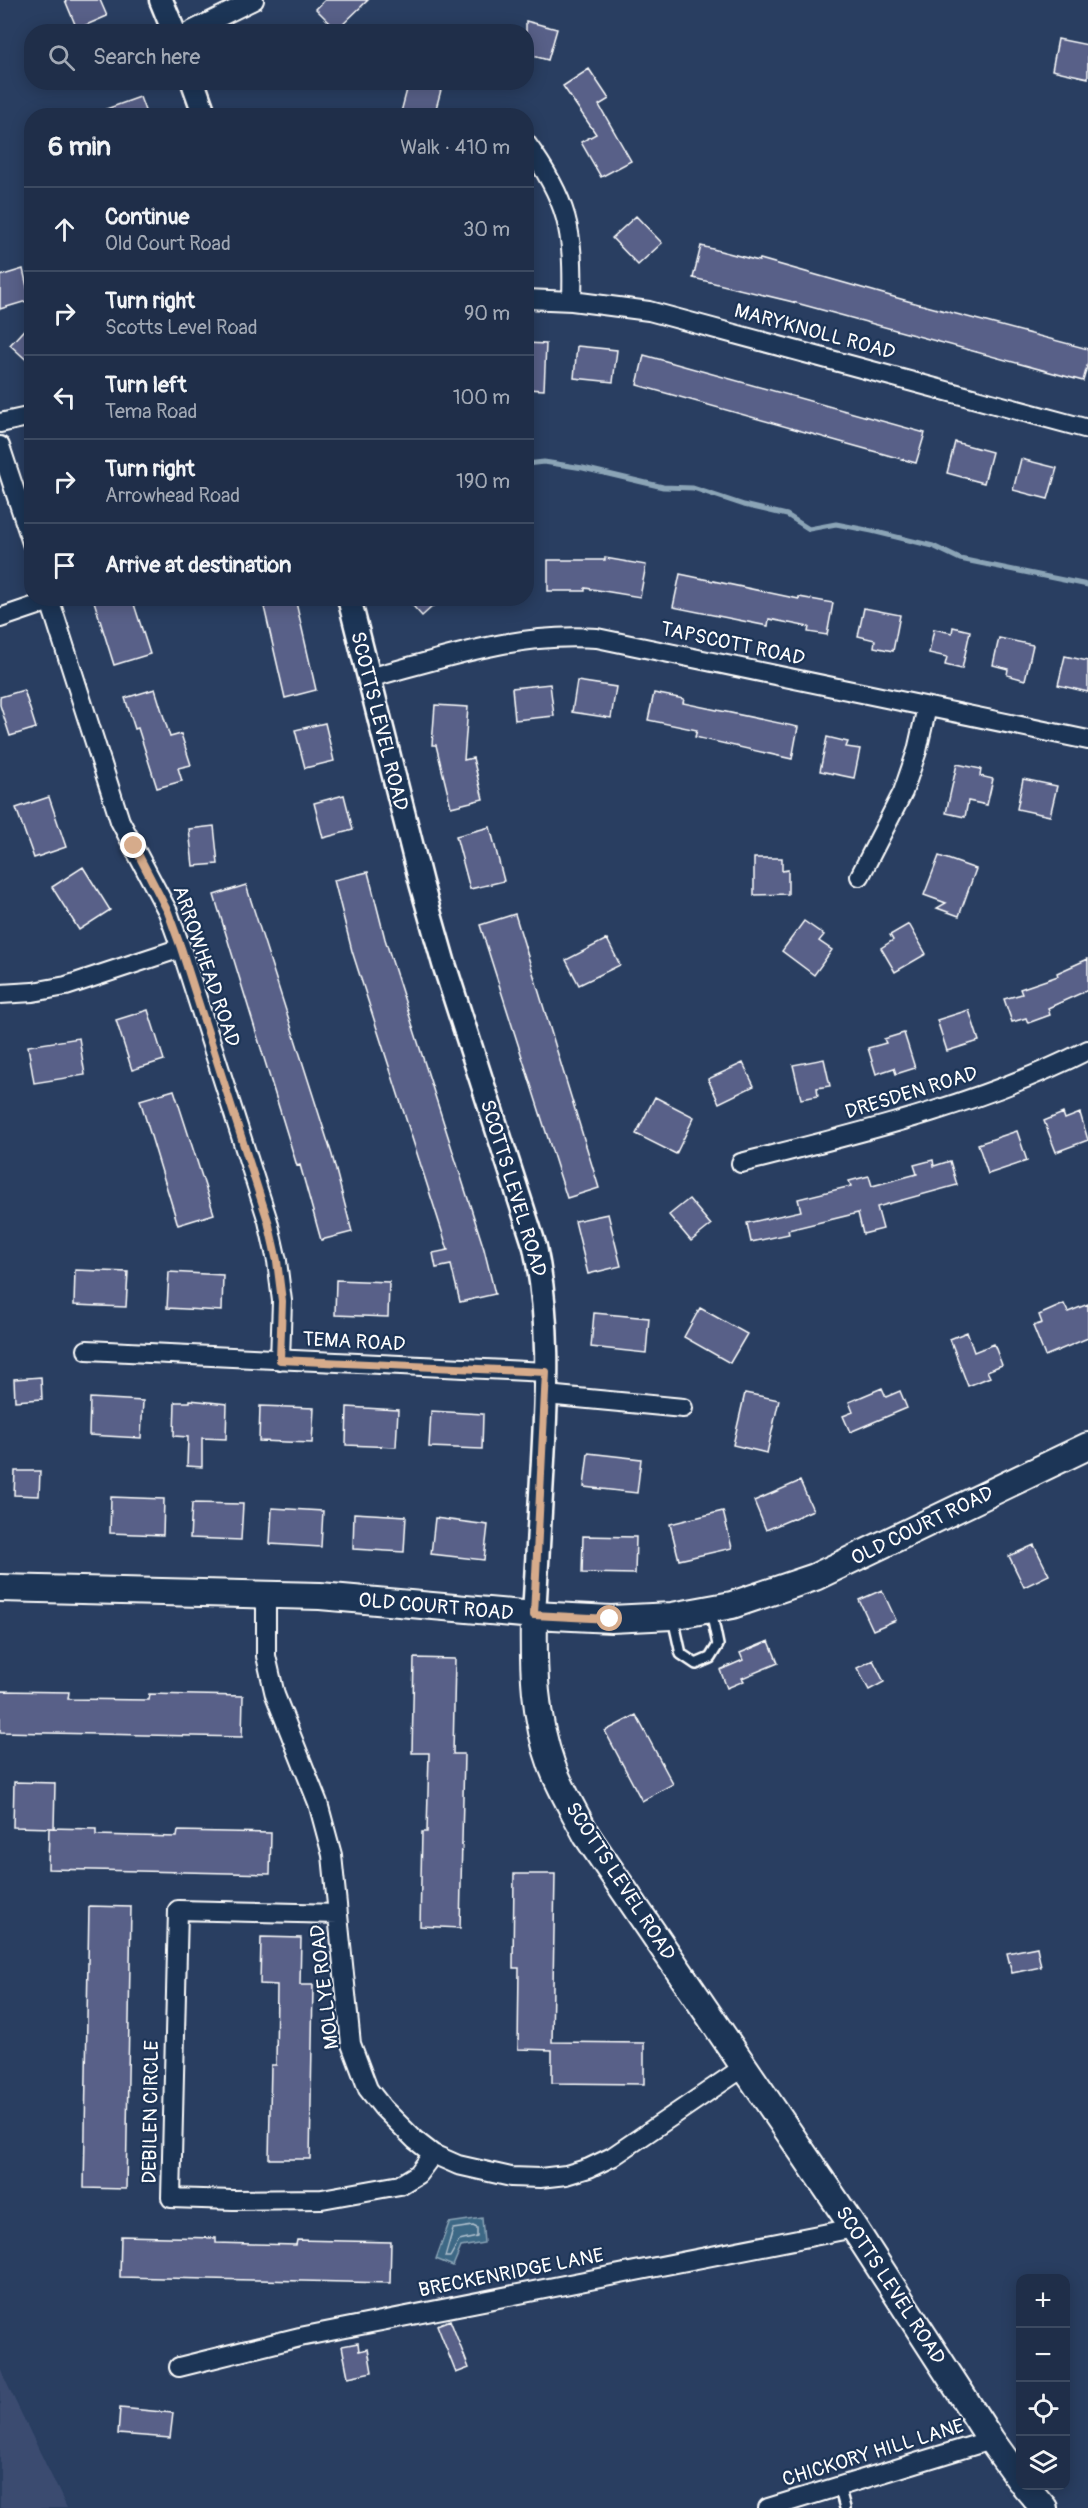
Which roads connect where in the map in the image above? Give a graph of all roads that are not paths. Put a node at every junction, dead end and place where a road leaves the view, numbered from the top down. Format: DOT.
graph roads {
  1 [pos="161,0"];
  2 [pos="254,0"];
  3 [pos="171,24"];
  4 [pos="205,24"];
  5 [pos="197,90"];
  6 [pos="203,108"];
  7 [pos="534,154"];
  8 [pos="534,299"];
  9 [pos="572,301"];
  10 [pos="24,418"];
  11 [pos="0,423"];
  12 [pos="1088,429"];
  13 [pos="0,446"];
  14 [pos="24,519"];
  15 [pos="33,606"];
  16 [pos="52,606"];
  17 [pos="351,606"];
  18 [pos="0,618"];
  19 [pos="369,678"];
  20 [pos="927,707"];
  21 [pos="1088,740"];
  22 [pos="860,876"];
  23 [pos="181,948"];
  24 [pos="0,994"];
  25 [pos="1088,1050"];
  26 [pos="741,1162"];
  27 [pos="87,1350"];
  28 [pos="280,1360"];
  29 [pos="546,1372"];
  30 [pos="546,1395"];
  31 [pos="682,1408"];
  32 [pos="1088,1446"];
  33 [pos="0,1588"];
  34 [pos="266,1594"];
  35 [pos="710,1609"];
  36 [pos="534,1615"];
  37 [pos="672,1616"];
  38 [pos="338,1914"];
  39 [pos="744,2067"];
  40 [pos="433,2154"];
  41 [pos="854,2228"];
  42 [pos="179,2367"];
  43 [pos="991,2440"];
  44 [pos="1016,2474"];
  45 [pos="839,2486"];
  46 [pos="1028,2490"];
  47 [pos="768,2508"];
  48 [pos="845,2508"];
  49 [pos="1044,2508"];
  1 -- 3 [label="street"];
  2 -- 4 [label="street"];
  5 -- 6 [label="street"];
  7 -- 9 [label="street"];
  8 -- 9 [label="street, MARYKNOLL ROAD"];
  9 -- 12 [label="street, MARYKNOLL ROAD"];
  10 -- 11 [label="street"];
  13 -- 14 [label="street"];
  15 -- 18 [label="street"];
  16 -- 23 [label="street, ARROWHEAD ROAD"];
  17 -- 19 [label="street, SCOTTS LEVEL ROAD"];
  19 -- 20 [label="street, TAPSCOTT ROAD"];
  19 -- 29 [label="street, SCOTTS LEVEL ROAD"];
  20 -- 21 [label="street, TAPSCOTT ROAD"];
  20 -- 22 [label="street"];
  23 -- 24 [label="street"];
  23 -- 28 [label="street, ARROWHEAD ROAD"];
  25 -- 26 [label="street, DRESDEN ROAD"];
  27 -- 28 [label="street, TEMA ROAD"];
  28 -- 29 [label="street, TEMA ROAD"];
  29 -- 30 [label="street, SCOTTS LEVEL ROAD"];
  30 -- 31 [label="street"];
  30 -- 36 [label="street, SCOTTS LEVEL ROAD"];
  32 -- 35 [label="main road, OLD COURT ROAD"];
  33 -- 34 [label="main road, OLD COURT ROAD"];
  34 -- 36 [label="main road, OLD COURT ROAD"];
  34 -- 38 [label="street, MOLLYE ROAD"];
  35 -- 37 [label="main road, OLD COURT ROAD"];
  35 -- 37 [label="lane"];
  36 -- 37 [label="main road, OLD COURT ROAD"];
  36 -- 39 [label="main road, SCOTTS LEVEL ROAD"];
  38 -- 40 [label="street, MOLLYE ROAD"];
  38 -- 40 [label="street, DEBILEN CIRCLE"];
  39 -- 40 [label="street, MOLLYE ROAD"];
  39 -- 41 [label="main road, SCOTTS LEVEL ROAD"];
  41 -- 42 [label="street, BRECKENRIDGE LANE"];
  41 -- 43 [label="main road, SCOTTS LEVEL ROAD"];
  43 -- 44 [label="main road, SCOTTS LEVEL ROAD"];
  43 -- 45 [label="street, CHICKORY HILL LANE"];
  45 -- 47 [label="street, CHICKORY HILL LANE"];
  45 -- 48 [label="lane"];
  46 -- 49 [label="main road"];
}
